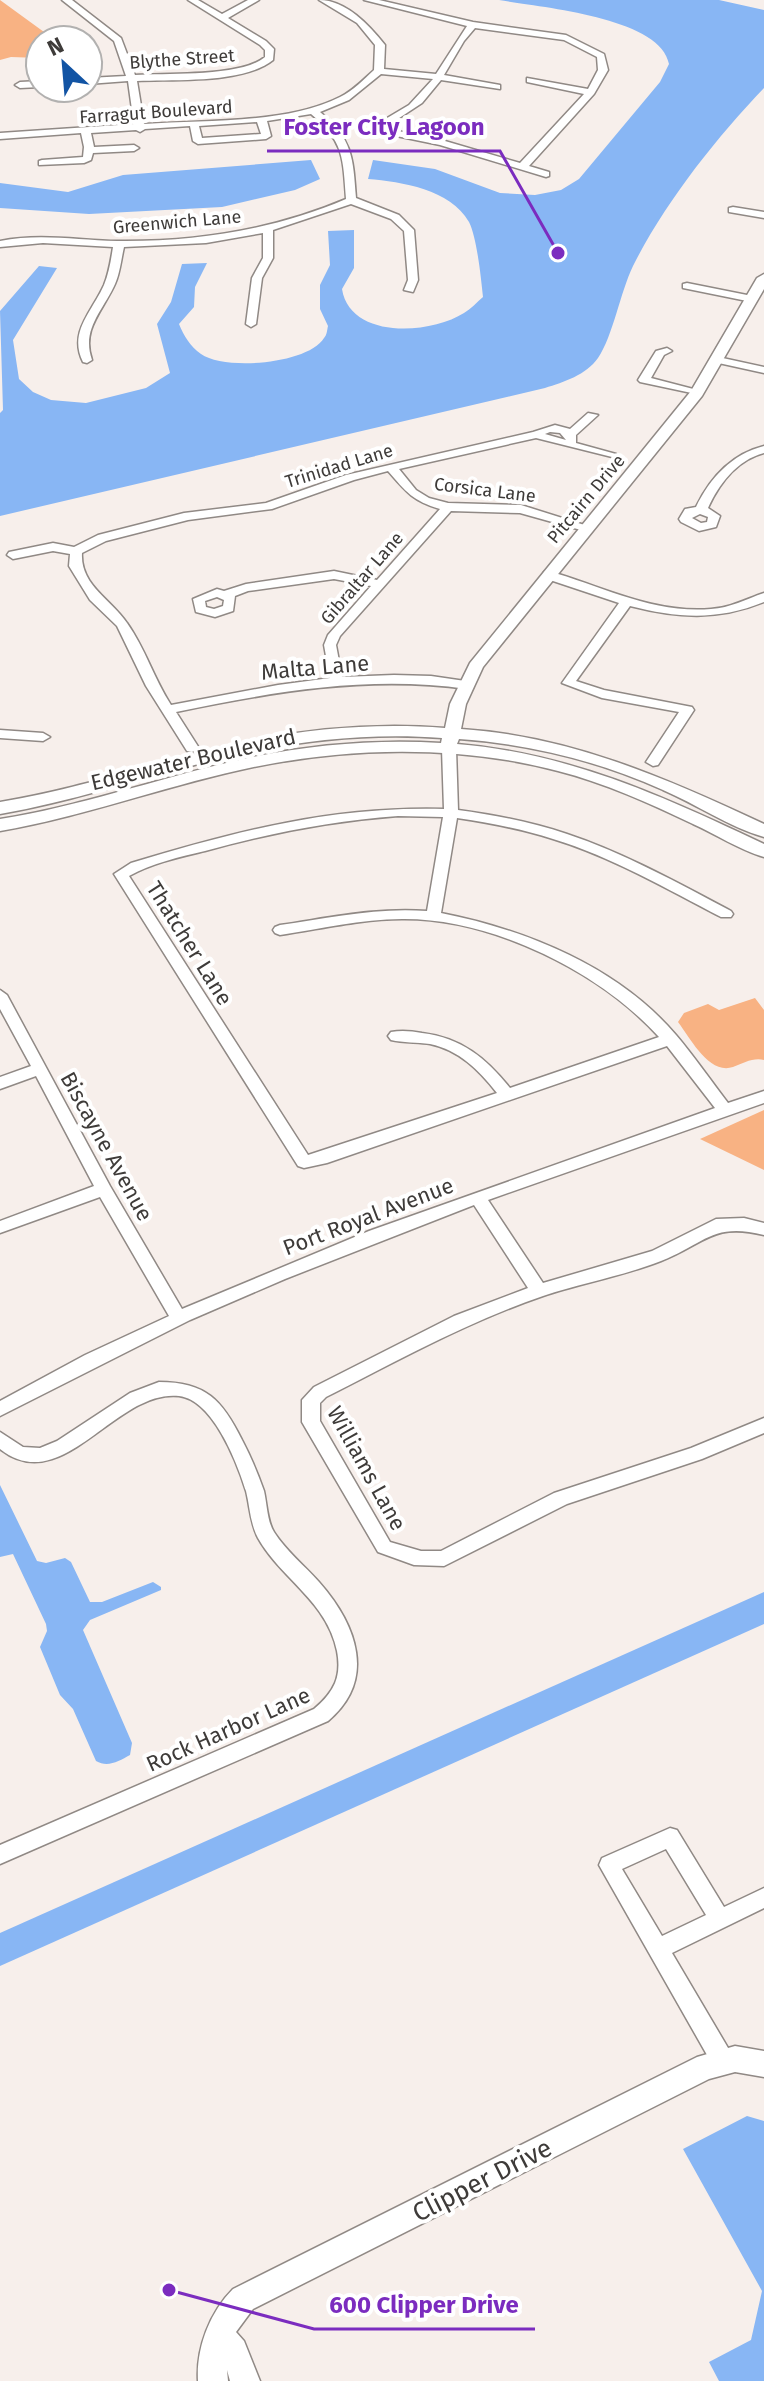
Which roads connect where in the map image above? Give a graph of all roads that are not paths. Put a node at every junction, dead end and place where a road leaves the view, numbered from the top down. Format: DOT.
graph roads {
  1 [pos="66,0"];
  2 [pos="192,0"];
  3 [pos="255,0"];
  4 [pos="323,0"];
  5 [pos="368,0"];
  6 [pos="221,18"];
  7 [pos="473,25"];
  8 [pos="379,71"];
  9 [pos="437,77"];
  10 [pos="132,79"];
  11 [pos="104,80"];
  12 [pos="530,80"];
  13 [pos="20,85"];
  14 [pos="24,85"];
  15 [pos="497,87"];
  16 [pos="591,92"];
  17 [pos="313,111"];
  18 [pos="262,121"];
  19 [pos="194,125"];
  20 [pos="140,129"];
  21 [pos="86,133"];
  22 [pos="67,134"];
  23 [pos="0,136"];
  24 [pos="134,148"];
  25 [pos="88,149"];
  26 [pos="70,161"];
  27 [pos="42,163"];
  28 [pos="523,166"];
  29 [pos="546,174"];
  30 [pos="351,200"];
  31 [pos="733,210"];
  32 [pos="764,215"];
  33 [pos="268,229"];
  34 [pos="0,244"];
  35 [pos="119,244"];
  36 [pos="764,278"];
  37 [pos="687,286"];
  38 [pos="409,290"];
  39 [pos="752,299"];
  40 [pos="251,324"];
  41 [pos="667,351"];
  42 [pos="87,360"];
  43 [pos="718,360"];
  44 [pos="764,370"];
  45 [pos="697,393"];
  46 [pos="592,415"];
  47 [pos="570,439"];
  48 [pos="764,449"];
  49 [pos="612,456"];
  50 [pos="391,467"];
  51 [pos="448,507"];
  52 [pos="701,510"];
  53 [pos="588,528"];
  54 [pos="76,551"];
  55 [pos="13,555"];
  56 [pos="548,575"];
  57 [pos="380,584"];
  58 [pos="226,595"];
  59 [pos="764,597"];
  60 [pos="627,601"];
  61 [pos="337,682"];
  62 [pos="467,685"];
  63 [pos="168,710"];
  64 [pos="0,734"];
  65 [pos="43,737"];
  66 [pos="450,741"];
  67 [pos="192,748"];
  68 [pos="653,762"];
  69 [pos="0,808"];
  70 [pos="451,813"];
  71 [pos="0,825"];
  72 [pos="764,831"];
  73 [pos="764,851"];
  74 [pos="726,914"];
  75 [pos="433,916"];
  76 [pos="280,930"];
  77 [pos="0,995"];
  78 [pos="396,1036"];
  79 [pos="671,1039"];
  80 [pos="40,1069"];
  81 [pos="0,1083"];
  82 [pos="506,1094"];
  83 [pos="764,1097"];
  84 [pos="725,1110"];
  85 [pos="104,1189"];
  86 [pos="478,1198"];
  87 [pos="0,1227"];
  88 [pos="764,1229"];
  89 [pos="539,1291"];
  90 [pos="178,1317"];
  91 [pos="0,1409"];
  92 [pos="764,1425"];
  93 [pos="0,1439"];
  94 [pos="0,1855"];
  95 [pos="764,1898"];
  96 [pos="720,1919"];
  97 [pos="658,1949"];
  98 [pos="723,2061"];
  99 [pos="764,2064"];
  100 [pos="221,2336"];
  101 [pos="213,2381"];
  102 [pos="245,2381"];
  1 -- 10 [label="street"];
  2 -- 6 [label="street, Blythe Street"];
  3 -- 6 [label="street"];
  4 -- 8 [label="street"];
  5 -- 7 [label="street"];
  6 -- 10 [label="street, Blythe Street"];
  7 -- 9 [label="street"];
  7 -- 16 [label="street"];
  8 -- 9 [label="street"];
  8 -- 17 [label="street, Farragut Boulevard"];
  9 -- 15 [label="street"];
  9 -- 28 [label="street"];
  10 -- 11 [label="street, Blythe Street"];
  10 -- 20 [label="street"];
  12 -- 16 [label="street"];
  13 -- 14 [label="street"];
  16 -- 28 [label="street"];
  17 -- 18 [label="street, Farragut Boulevard"];
  17 -- 30 [label="street"];
  18 -- 19 [label="street, Farragut Boulevard"];
  18 -- 19 [label="street"];
  19 -- 20 [label="street, Farragut Boulevard"];
  20 -- 21 [label="street, Farragut Boulevard"];
  21 -- 22 [label="street, Farragut Boulevard"];
  21 -- 25 [label="street"];
  22 -- 23 [label="street, Farragut Boulevard"];
  22 -- 26 [label="street"];
  24 -- 25 [label="street"];
  25 -- 26 [label="street"];
  26 -- 27 [label="street"];
  28 -- 29 [label="street"];
  30 -- 33 [label="street, Greenwich Lane"];
  30 -- 38 [label="street"];
  31 -- 32 [label="street"];
  33 -- 35 [label="street, Greenwich Lane"];
  33 -- 40 [label="street"];
  34 -- 35 [label="street, Greenwich Lane"];
  35 -- 42 [label="street"];
  36 -- 39 [label="street, Pitcairn Drive"];
  37 -- 39 [label="street"];
  39 -- 43 [label="street, Pitcairn Drive"];
  41 -- 45 [label="street"];
  43 -- 44 [label="street"];
  43 -- 45 [label="street, Pitcairn Drive"];
  45 -- 53 [label="street, Pitcairn Drive"];
  46 -- 47 [label="street"];
  47 -- 49 [label="street, Trinidad Lane"];
  47 -- 50 [label="street, Trinidad Lane"];
  48 -- 52 [label="street"];
  50 -- 51 [label="street, Corsica Lane"];
  50 -- 54 [label="street, Trinidad Lane"];
  51 -- 53 [label="street, Corsica Lane"];
  51 -- 57 [label="street, Gibraltar Lane"];
  53 -- 56 [label="street, Pitcairn Drive"];
  54 -- 55 [label="street, Trinidad Lane"];
  54 -- 63 [label="street"];
  56 -- 60 [label="street"];
  56 -- 62 [label="street, Pitcairn Drive"];
  57 -- 58 [label="street"];
  57 -- 61 [label="street, Gibraltar Lane"];
  59 -- 60 [label="street"];
  60 -- 68 [label="street"];
  61 -- 62 [label="street, Malta Lane"];
  61 -- 63 [label="street, Malta Lane"];
  62 -- 66 [label="street, Pitcairn Drive"];
  63 -- 67 [label="street"];
  64 -- 65 [label="street"];
  66 -- 69 [label="street, Edgewater Boulevard"];
  66 -- 70 [label="street"];
  66 -- 71 [label="street, Edgewater Boulevard"];
  66 -- 72 [label="street, Edgewater Boulevard"];
  66 -- 73 [label="street, Edgewater Boulevard"];
  70 -- 74 [label="street, Thatcher Lane"];
  70 -- 75 [label="street"];
  70 -- 82 [label="street, Thatcher Lane"];
  75 -- 76 [label="street"];
  75 -- 79 [label="street"];
  77 -- 80 [label="street, Biscayne Avenue"];
  78 -- 82 [label="street"];
  79 -- 82 [label="street, Thatcher Lane"];
  79 -- 84 [label="street"];
  80 -- 81 [label="street"];
  80 -- 85 [label="street, Biscayne Avenue"];
  83 -- 84 [label="street, Port Royal Avenue"];
  84 -- 86 [label="street, Port Royal Avenue"];
  85 -- 87 [label="street"];
  85 -- 90 [label="street, Biscayne Avenue"];
  86 -- 89 [label="street"];
  86 -- 90 [label="street, Port Royal Avenue"];
  88 -- 89 [label="street, Williams Lane"];
  89 -- 92 [label="street, Williams Lane"];
  90 -- 91 [label="street, Port Royal Avenue"];
  93 -- 94 [label="street, Rock Harbor Lane"];
  95 -- 96 [label="street"];
  96 -- 97 [label="street"];
  96 -- 97 [label="street"];
  97 -- 98 [label="street"];
  98 -- 99 [label="street, Clipper Drive"];
  98 -- 100 [label="street, Clipper Drive"];
  100 -- 101 [label="street, Clipper Drive"];
  100 -- 102 [label="street"];
}
